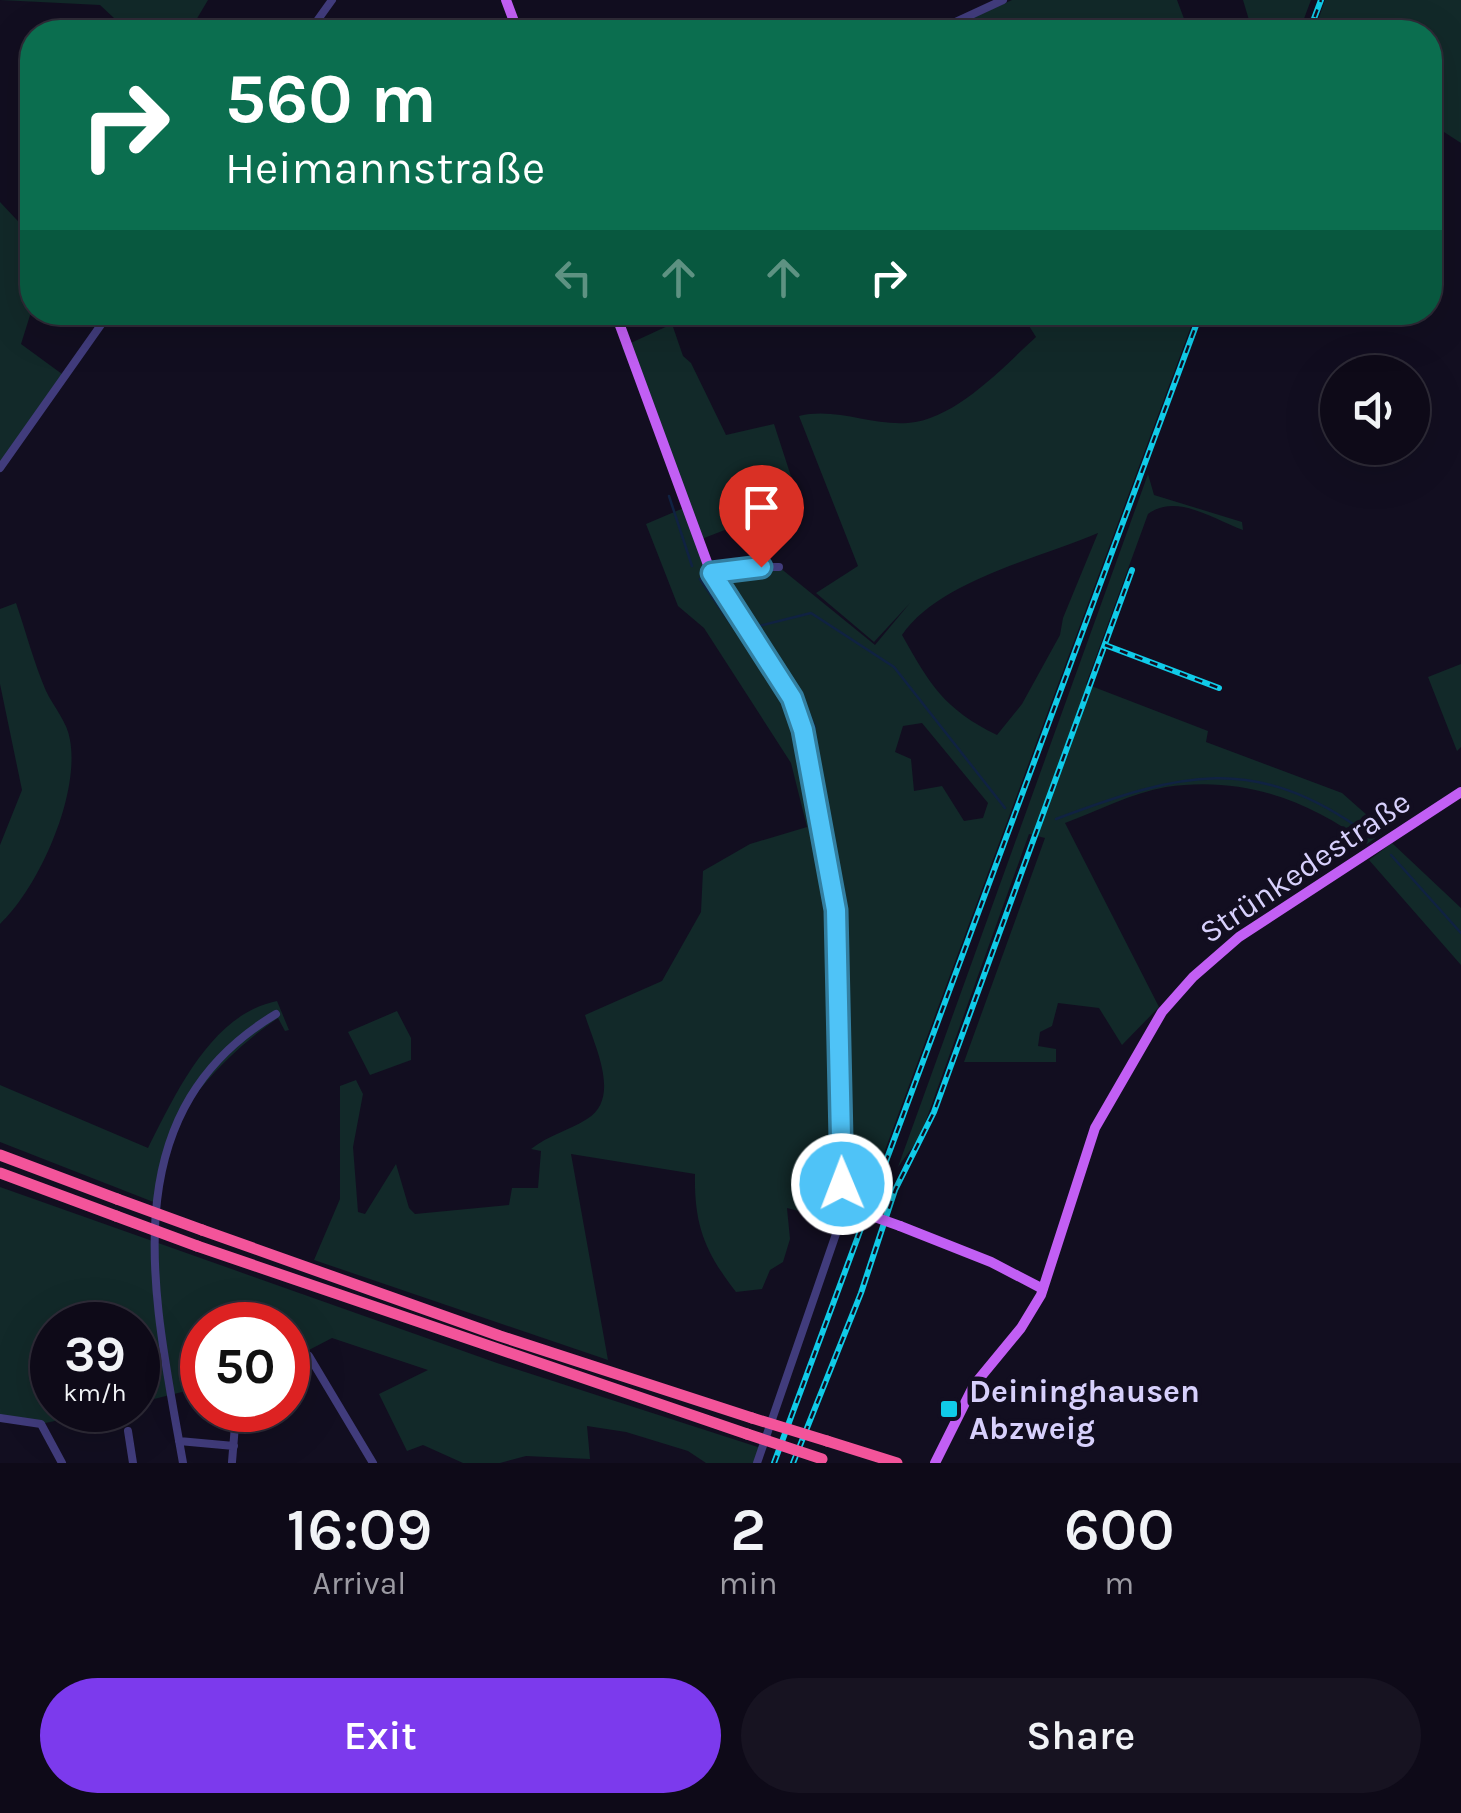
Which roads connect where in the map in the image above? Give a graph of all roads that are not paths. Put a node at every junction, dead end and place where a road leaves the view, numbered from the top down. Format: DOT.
graph roads {
  1 [pos="1002,0"];
  2 [pos="960,20"];
  3 [pos="101,325"];
  4 [pos="620,325"];
  5 [pos="0,468"];
  6 [pos="779,567"];
  7 [pos="712,573"];
  8 [pos="1461,792"];
  9 [pos="276,1014"];
  10 [pos="0,1155"];
  11 [pos="0,1173"];
  12 [pos="846,1205"];
  13 [pos="1043,1289"];
  14 [pos="310,1358"];
  15 [pos="0,1418"];
  16 [pos="128,1432"];
  17 [pos="235,1432"];
  18 [pos="179,1441"];
  19 [pos="234,1446"];
  20 [pos="232,1462"];
  21 [pos="62,1463"];
  22 [pos="133,1463"];
  23 [pos="183,1463"];
  24 [pos="372,1463"];
  25 [pos="757,1463"];
  26 [pos="836,1463"];
  27 [pos="897,1463"];
  28 [pos="935,1463"];
  1 -- 2 [label="street"];
  3 -- 5 [label="street"];
  4 -- 7 [label="main road"];
  6 -- 7 [label="street"];
  7 -- 12 [label="main road"];
  8 -- 13 [label="main road, Strünkedestraße"];
  9 -- 18 [label="street"];
  10 -- 27 [label="highway, bridge"];
  11 -- 26 [label="highway, bridge"];
  12 -- 13 [label="main road, bridge"];
  12 -- 25 [label="street"];
  13 -- 28 [label="main road, Strünkedestraße"];
  14 -- 24 [label="street"];
  15 -- 21 [label="street"];
  16 -- 22 [label="street"];
  17 -- 19 [label="street"];
  18 -- 19 [label="street"];
  18 -- 23 [label="street"];
  19 -- 20 [label="street"];
}
